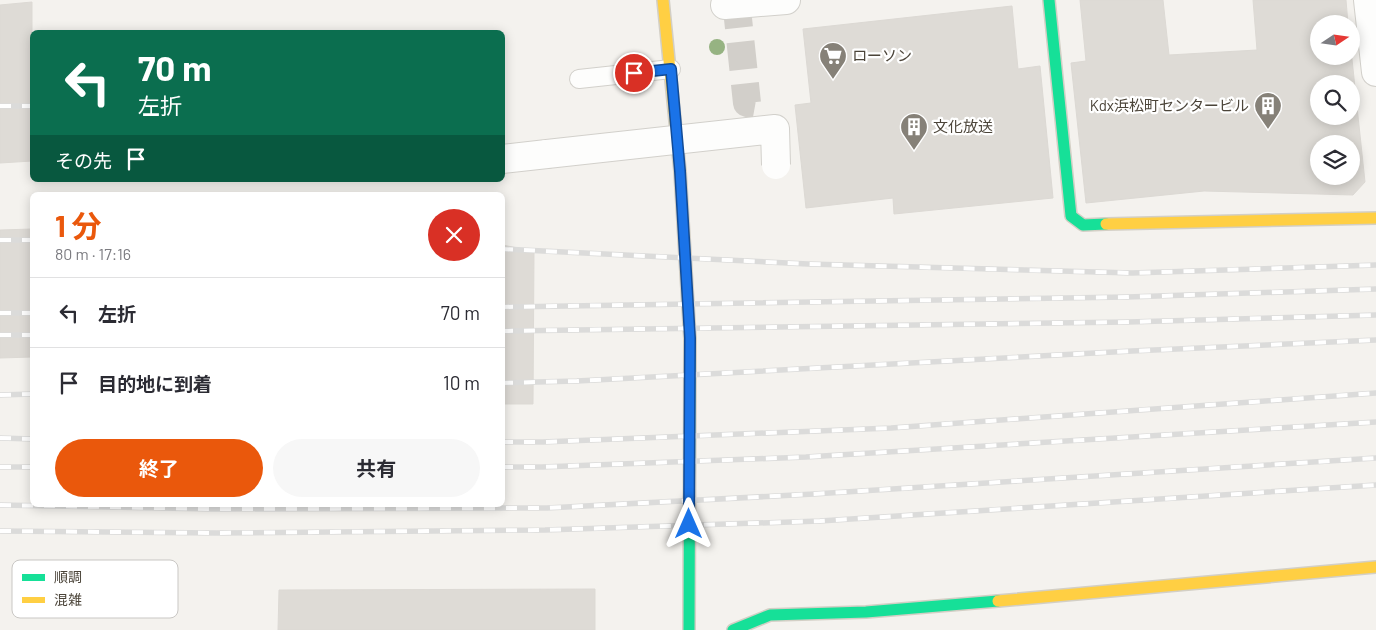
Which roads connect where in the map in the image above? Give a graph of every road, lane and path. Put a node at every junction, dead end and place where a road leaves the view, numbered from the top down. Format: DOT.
graph roads {
  1 [pos="663,0"];
  2 [pos="786,0"];
  3 [pos="1049,0"];
  4 [pos="1368,0"];
  5 [pos="725,5"];
  6 [pos="671,69"];
  7 [pos="1376,72"];
  8 [pos="579,79"];
  9 [pos="505,159"];
  10 [pos="776,165"];
  11 [pos="1376,218"];
  12 [pos="1376,567"];
  13 [pos="689,630"];
  14 [pos="733,630"];
  1 -- 6 [label="street"];
  2 -- 5 [label="street"];
  3 -- 11 [label="street"];
  4 -- 7 [label="street"];
  6 -- 8 [label="lane"];
  6 -- 13 [label="street"];
  9 -- 10 [label="street, bridge"];
  12 -- 14 [label="street"];
}
